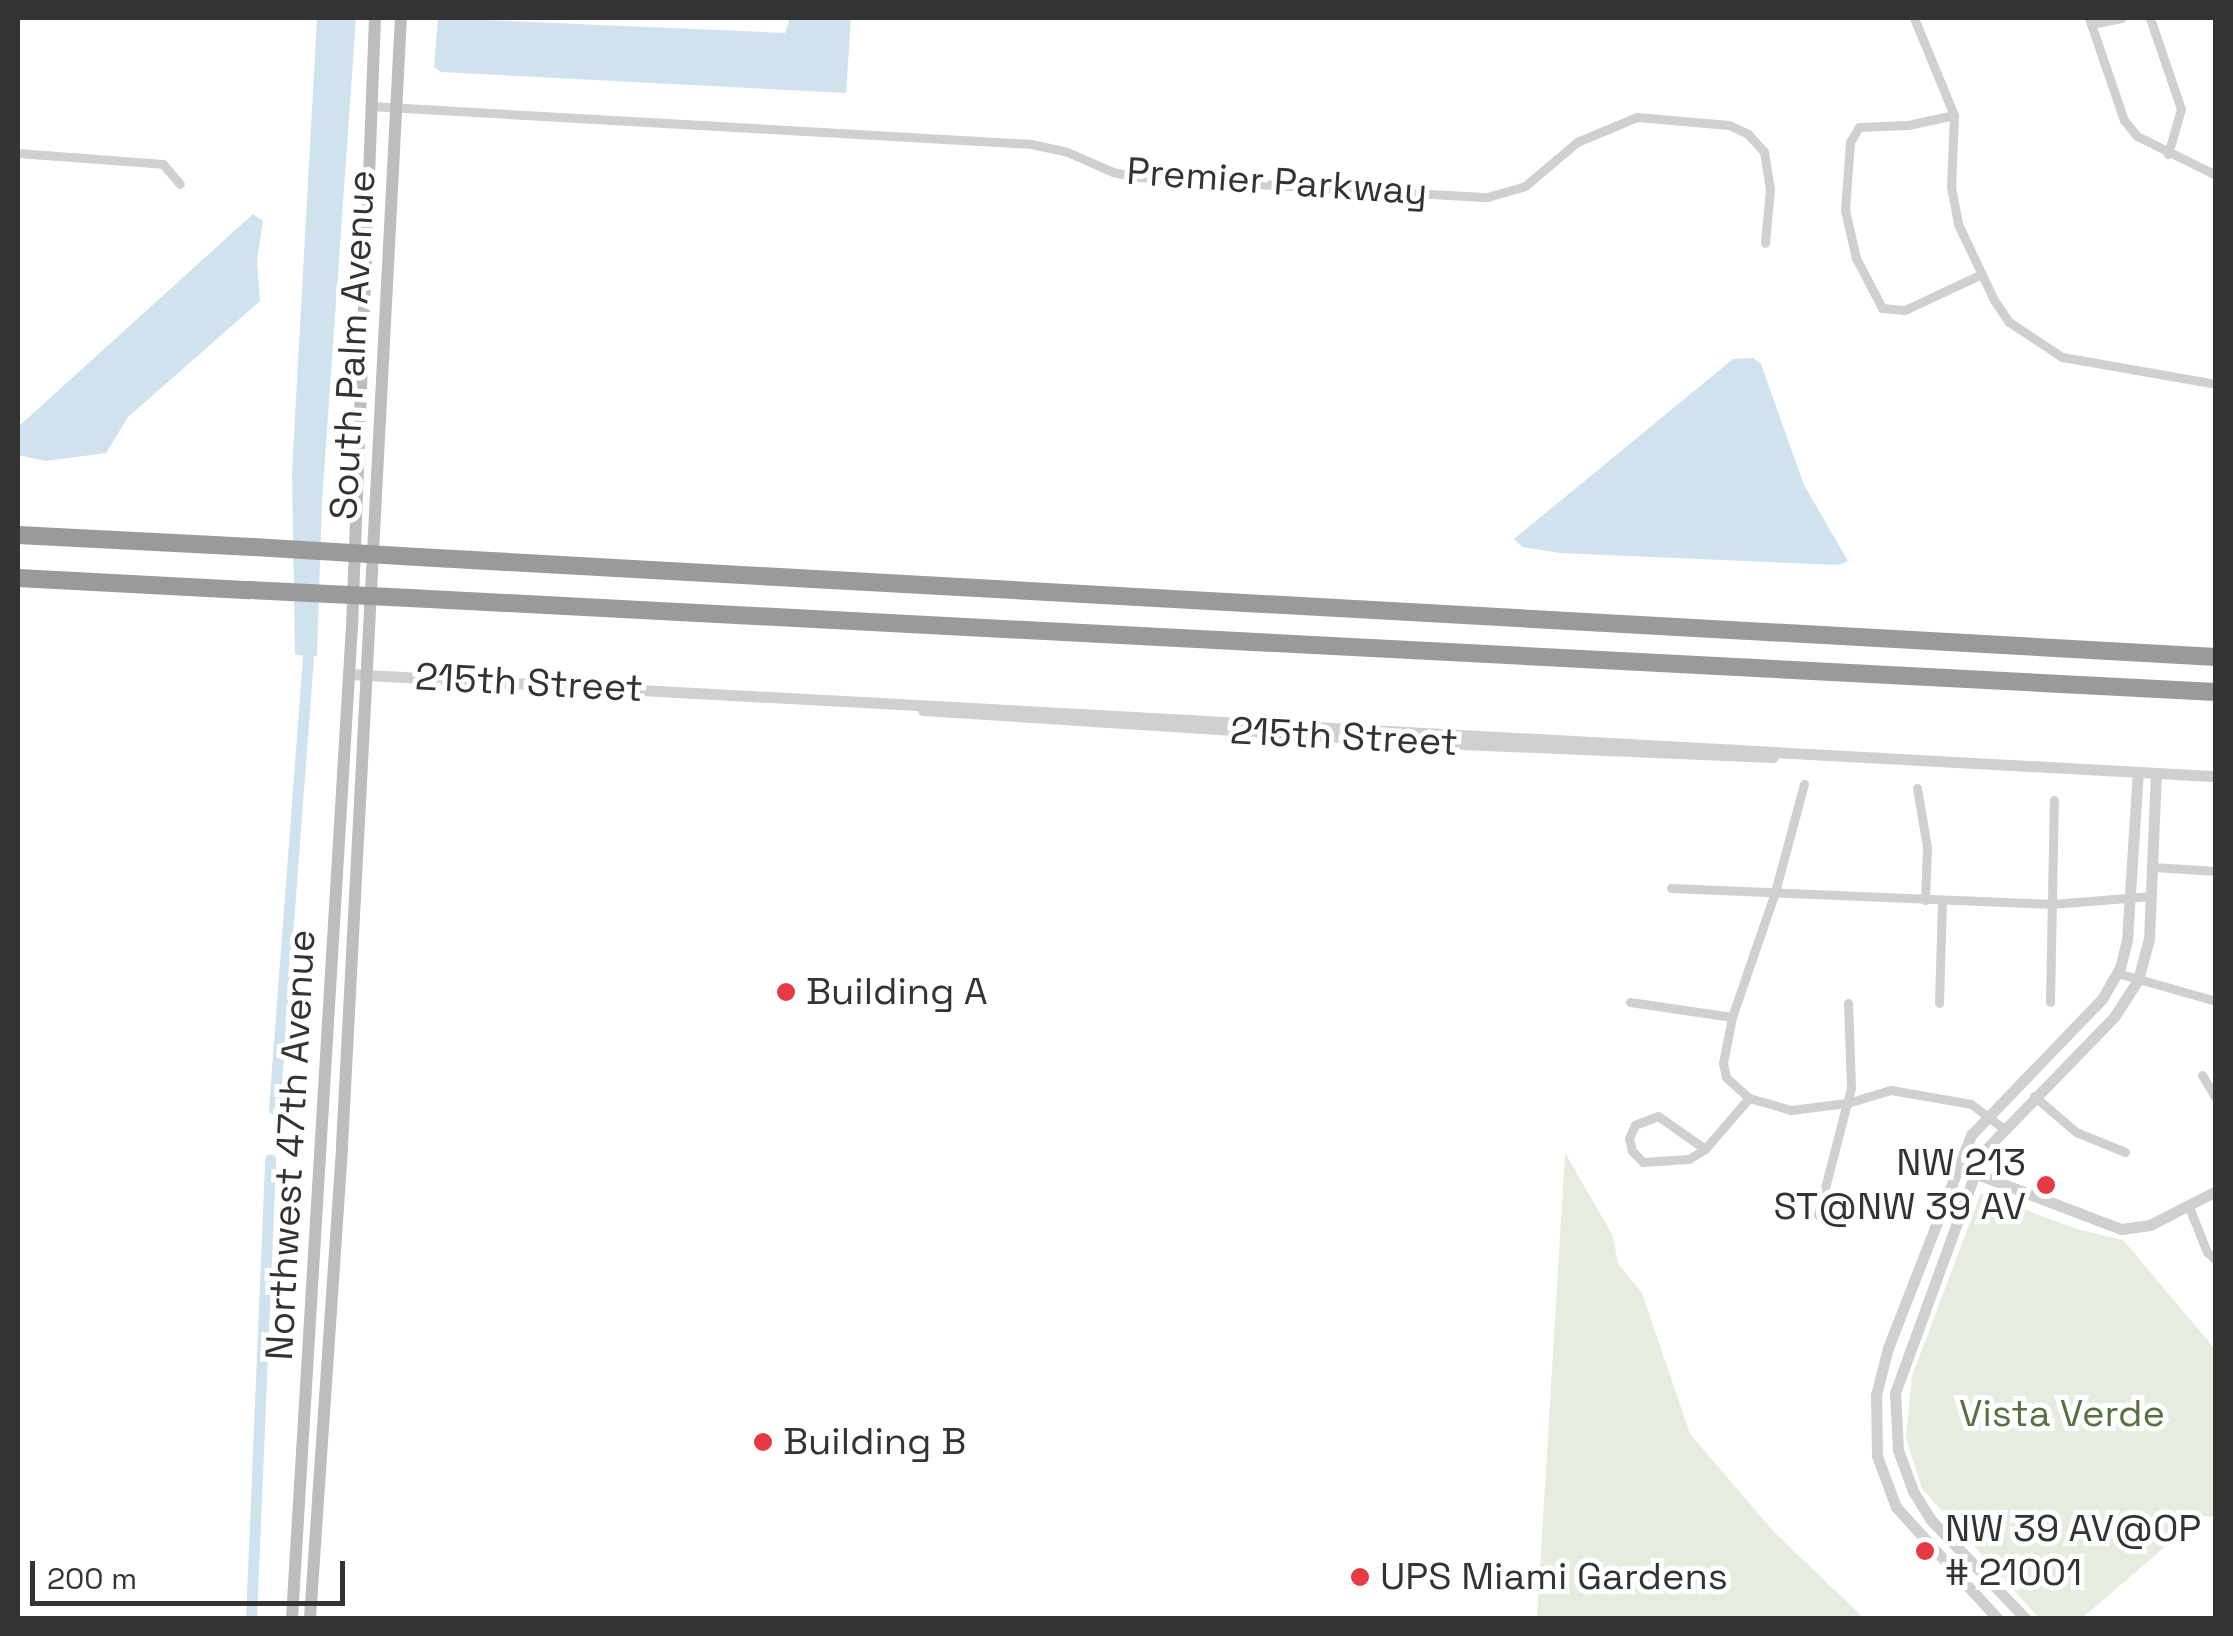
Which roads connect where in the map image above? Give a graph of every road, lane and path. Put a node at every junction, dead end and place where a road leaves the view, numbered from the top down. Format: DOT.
graph roads {
  1 [pos="374,18"];
  2 [pos="401,18"];
  3 [pos="1914,18"];
  4 [pos="2121,18"];
  5 [pos="2150,18"];
  6 [pos="2090,21"];
  7 [pos="370,106"];
  8 [pos="395,108"];
  9 [pos="1954,115"];
  10 [pos="18,153"];
  11 [pos="2168,154"];
  12 [pos="2216,175"];
  13 [pos="180,184"];
  14 [pos="1765,243"];
  15 [pos="1982,274"];
  16 [pos="2216,384"];
  17 [pos="18,534"];
  18 [pos="18,578"];
  19 [pos="2216,657"];
  20 [pos="348,674"];
  21 [pos="366,675"];
  22 [pos="2216,692"];
  23 [pos="2138,772"];
  24 [pos="2156,773"];
  25 [pos="2216,776"];
  26 [pos="1804,784"];
  27 [pos="1917,788"];
  28 [pos="2054,800"];
  29 [pos="2153,867"];
  30 [pos="2216,871"];
  31 [pos="1670,888"];
  32 [pos="1775,892"];
  33 [pos="2131,896"];
  34 [pos="2152,896"];
  35 [pos="1925,900"];
  36 [pos="1942,902"];
  37 [pos="2052,904"];
  38 [pos="2117,973"];
  39 [pos="2138,980"];
  40 [pos="2216,1001"];
  41 [pos="1630,1002"];
  42 [pos="1848,1002"];
  43 [pos="2050,1002"];
  44 [pos="1940,1003"];
  45 [pos="1732,1017"];
  46 [pos="2202,1075"];
  47 [pos="2034,1096"];
  48 [pos="1749,1098"];
  49 [pos="2216,1098"];
  50 [pos="1847,1104"];
  51 [pos="1986,1115"];
  52 [pos="2002,1127"];
  53 [pos="1704,1149"];
  54 [pos="2125,1152"];
  55 [pos="1956,1166"];
  56 [pos="1974,1176"];
  57 [pos="2216,1191"];
  58 [pos="2189,1207"];
  59 [pos="1818,1215"];
  60 [pos="2216,1260"];
  61 [pos="292,1618"];
  62 [pos="310,1618"];
  63 [pos="1997,1618"];
  64 [pos="2024,1618"];
  1 -- 7 [label="main road, South Palm Avenue"];
  2 -- 8 [label="main road, South Palm Avenue"];
  3 -- 9 [label="street"];
  4 -- 6 [label="street"];
  5 -- 11 [label="street"];
  6 -- 11 [label="street"];
  7 -- 8 [label="street, Premier Parkway"];
  7 -- 20 [label="main road, South Palm Avenue"];
  8 -- 14 [label="street, Premier Parkway"];
  8 -- 21 [label="main road, South Palm Avenue"];
  9 -- 15 [label="street"];
  9 -- 15 [label="street"];
  10 -- 13 [label="street"];
  11 -- 12 [label="street"];
  15 -- 16 [label="street"];
  17 -- 19 [label="highway, bridge"];
  18 -- 22 [label="highway, bridge"];
  20 -- 21 [label="street, 215th Street"];
  20 -- 61 [label="main road, Northwest 47th Avenue"];
  21 -- 23 [label="street, 215th Street"];
  21 -- 62 [label="main road, Northwest 47th Avenue"];
  23 -- 24 [label="street, 215th Street"];
  23 -- 33 [label="street"];
  24 -- 25 [label="street, 215th Street"];
  24 -- 29 [label="street"];
  26 -- 32 [label="street"];
  27 -- 35 [label="street"];
  28 -- 37 [label="street"];
  29 -- 30 [label="street"];
  29 -- 34 [label="street"];
  31 -- 32 [label="street"];
  32 -- 35 [label="street"];
  32 -- 45 [label="street"];
  33 -- 34 [label="street"];
  33 -- 37 [label="street"];
  33 -- 38 [label="street"];
  34 -- 39 [label="street"];
  35 -- 36 [label="street"];
  36 -- 37 [label="street"];
  36 -- 44 [label="street"];
  37 -- 43 [label="street"];
  38 -- 39 [label="street"];
  38 -- 51 [label="street"];
  39 -- 40 [label="street"];
  39 -- 47 [label="street"];
  41 -- 45 [label="street"];
  42 -- 50 [label="street"];
  45 -- 48 [label="street"];
  46 -- 49 [label="street"];
  47 -- 52 [label="street"];
  47 -- 54 [label="street"];
  48 -- 50 [label="street"];
  48 -- 53 [label="street"];
  50 -- 51 [label="street"];
  50 -- 59 [label="street"];
  51 -- 52 [label="street"];
  51 -- 55 [label="street"];
  52 -- 56 [label="street"];
  53 -- 53 [label="street"];
  55 -- 56 [label="street"];
  55 -- 63 [label="street"];
  56 -- 58 [label="street"];
  56 -- 64 [label="street"];
  57 -- 58 [label="street"];
  58 -- 60 [label="street"];
}
